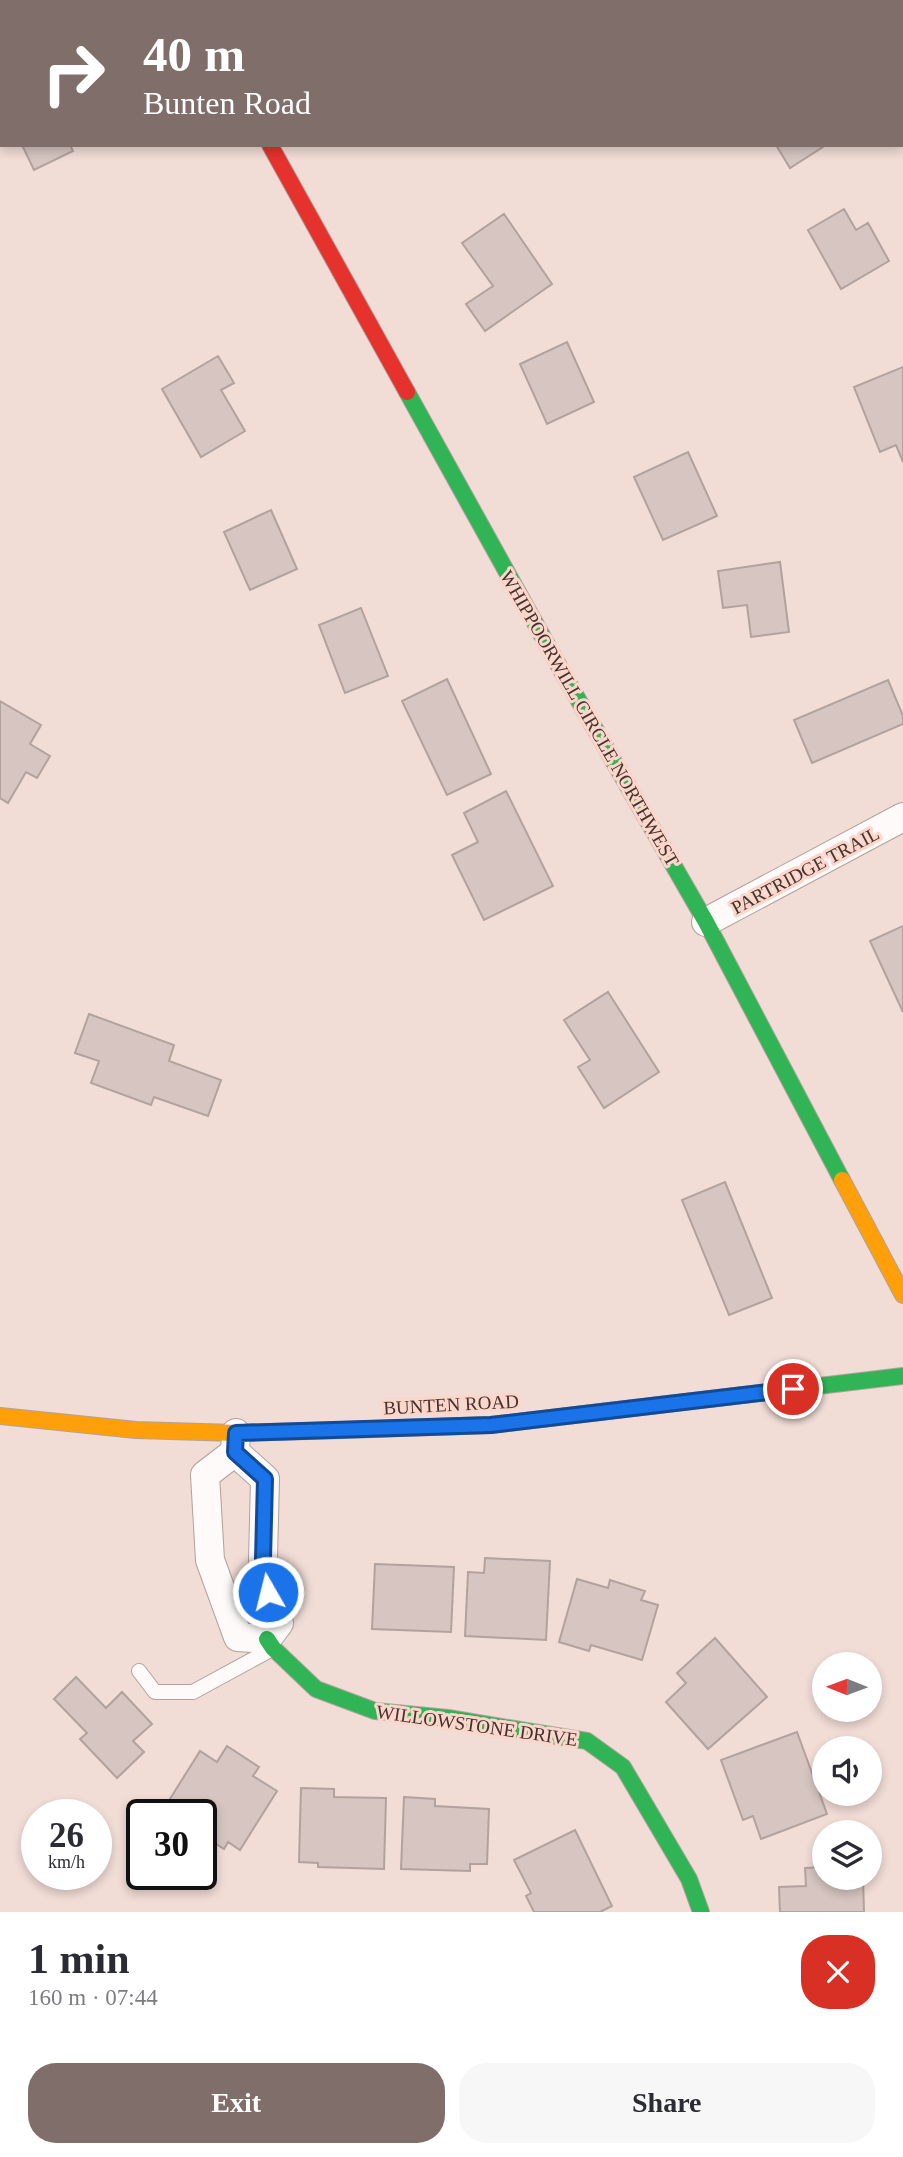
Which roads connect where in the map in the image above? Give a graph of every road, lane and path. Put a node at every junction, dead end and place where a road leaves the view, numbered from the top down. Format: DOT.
graph roads {
  1 [pos="271,147"];
  2 [pos="903,817"];
  3 [pos="706,922"];
  4 [pos="903,1295"];
  5 [pos="903,1376"];
  6 [pos="0,1416"];
  7 [pos="235,1442"];
  8 [pos="265,1574"];
  9 [pos="219,1584"];
  10 [pos="270,1643"];
  11 [pos="139,1671"];
  12 [pos="701,1912"];
  1 -- 3 [label="street, WHIPPOORWILL CIRCLE NORTHWEST"];
  2 -- 3 [label="street, PARTRIDGE TRAIL"];
  3 -- 4 [label="street, WHIPPOORWILL CIRCLE NORTHWEST"];
  5 -- 7 [label="street, BUNTEN ROAD"];
  6 -- 7 [label="street, BUNTEN ROAD"];
  7 -- 8 [label="street"];
  7 -- 9 [label="street, WILLOWSTONE DRIVE"];
  8 -- 9 [label="street"];
  8 -- 10 [label="street"];
  9 -- 10 [label="street, WILLOWSTONE DRIVE"];
  10 -- 11 [label="lane"];
  10 -- 12 [label="street, WILLOWSTONE DRIVE"];
}
